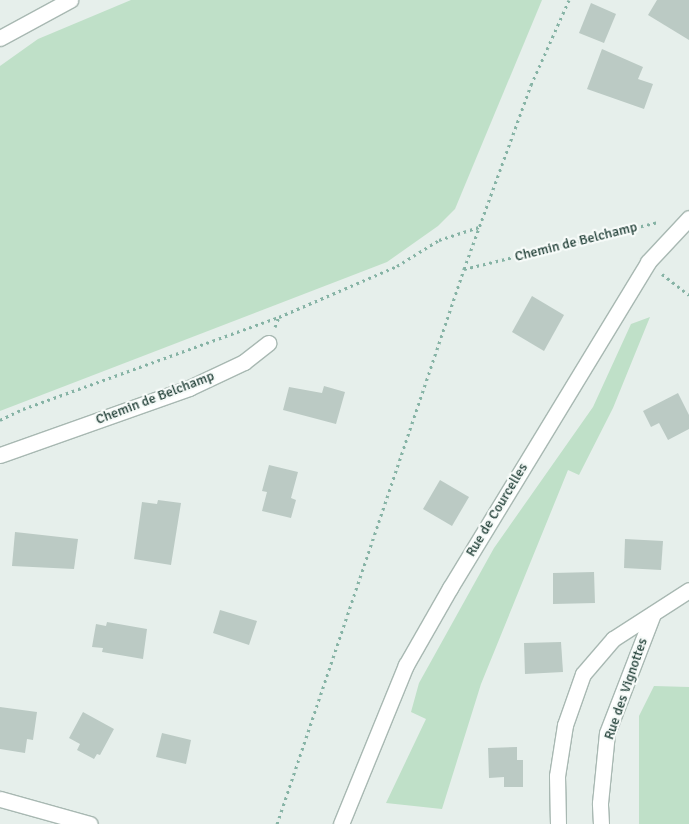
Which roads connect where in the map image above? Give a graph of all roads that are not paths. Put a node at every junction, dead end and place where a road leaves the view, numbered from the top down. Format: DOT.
graph roads {
  1 [pos="70,0"];
  2 [pos="0,38"];
  3 [pos="689,218"];
  4 [pos="268,343"];
  5 [pos="0,456"];
  6 [pos="689,590"];
  7 [pos="653,614"];
  8 [pos="0,799"];
  9 [pos="90,824"];
  10 [pos="341,824"];
  11 [pos="558,824"];
  12 [pos="601,824"];
  1 -- 2 [label="street"];
  3 -- 10 [label="street, Rue de Courcelles"];
  4 -- 5 [label="street, Chemin de Belchamp"];
  6 -- 7 [label="street, Rue des Vignottes"];
  7 -- 11 [label="street, Rue des Vignottes"];
  7 -- 12 [label="street, Rue des Vignottes"];
  8 -- 9 [label="street"];
}
